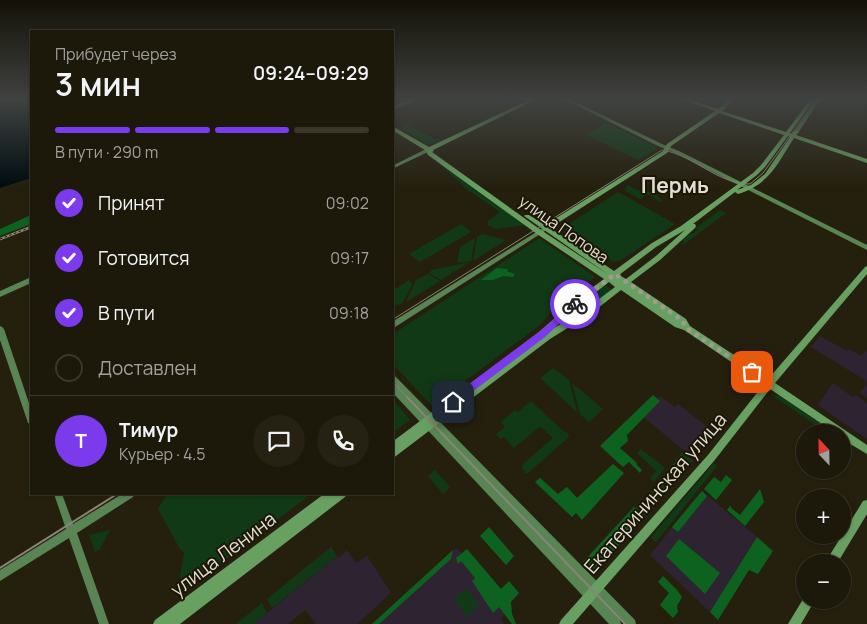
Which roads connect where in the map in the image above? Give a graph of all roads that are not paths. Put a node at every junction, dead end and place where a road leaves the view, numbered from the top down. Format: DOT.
graph roads {
  1 [pos="395,129"];
  2 [pos="472,129"];
  3 [pos="627,129"];
  4 [pos="693,129"];
  5 [pos="779,129"];
  6 [pos="793,129"];
  7 [pos="794,129"];
  8 [pos="791,133"];
  9 [pos="428,150"];
  10 [pos="670,150"];
  11 [pos="851,153"];
  12 [pos="867,156"];
  13 [pos="867,162"];
  14 [pos="394,167"];
  15 [pos="743,185"];
  16 [pos="543,230"];
  17 [pos="867,248"];
  18 [pos="646,251"];
  19 [pos="658,258"];
  20 [pos="867,269"];
  21 [pos="611,276"];
  22 [pos="30,280"];
  23 [pos="624,285"];
  24 [pos="0,294"];
  25 [pos="578,302"];
  26 [pos="590,310"];
  27 [pos="394,325"];
  28 [pos="0,329"];
  29 [pos="394,380"];
  30 [pos="769,384"];
  31 [pos="394,388"];
  32 [pos="30,417"];
  33 [pos="431,422"];
  34 [pos="829,424"];
  35 [pos="851,439"];
  36 [pos="394,447"];
  37 [pos="867,450"];
  38 [pos="394,453"];
  39 [pos="58,495"];
  40 [pos="128,495"];
  41 [pos="331,495"];
  42 [pos="341,495"];
  43 [pos="867,505"];
  44 [pos="71,531"];
  45 [pos="837,554"];
  46 [pos="0,576"];
  47 [pos="593,592"];
  48 [pos="803,609"];
  49 [pos="104,624"];
  50 [pos="159,624"];
  51 [pos="171,624"];
  52 [pos="565,624"];
  53 [pos="616,624"];
  54 [pos="631,624"];
  55 [pos="794,624"];
  1 -- 9 [label="main road, улица Попова"];
  2 -- 9 [label="main road"];
  3 -- 10 [label="main road"];
  4 -- 10 [label="main road"];
  5 -- 8 [label="main road"];
  6 -- 8 [label="main road"];
  7 -- 8 [label="main road"];
  8 -- 11 [label="main road"];
  8 -- 15 [label="main road"];
  9 -- 14 [label="main road"];
  9 -- 16 [label="main road, улица Попова"];
  10 -- 15 [label="main road"];
  10 -- 16 [label="main road"];
  11 -- 12 [label="main road"];
  11 -- 13 [label="main road"];
  15 -- 17 [label="main road"];
  15 -- 18 [label="main road"];
  15 -- 19 [label="main road"];
  16 -- 21 [label="main road, улица Попова"];
  16 -- 27 [label="main road"];
  18 -- 19 [label="main road"];
  18 -- 21 [label="main road"];
  19 -- 23 [label="main road"];
  20 -- 30 [label="main road, Екатерининская улица"];
  21 -- 23 [label="main road, улица Попова"];
  21 -- 25 [label="main road"];
  22 -- 24 [label="main road"];
  23 -- 26 [label="main road"];
  23 -- 30 [label="main road, улица Попова"];
  25 -- 26 [label="main road"];
  25 -- 33 [label="main road"];
  26 -- 33 [label="main road"];
  28 -- 32 [label="main road"];
  29 -- 33 [label="main road"];
  30 -- 34 [label="main road, улица Попова"];
  30 -- 47 [label="main road, Екатерининская улица"];
  31 -- 33 [label="main road"];
  33 -- 36 [label="main road"];
  33 -- 38 [label="main road"];
  33 -- 47 [label="main road"];
  35 -- 37 [label="main road, улица Попова"];
  39 -- 44 [label="main road"];
  40 -- 44 [label="main road"];
  41 -- 50 [label="main road, улица Ленина"];
  42 -- 51 [label="main road, улица Ленина"];
  43 -- 45 [label="main road"];
  44 -- 46 [label="main road"];
  44 -- 49 [label="main road"];
  47 -- 52 [label="main road, Екатерининская улица"];
  47 -- 53 [label="main road"];
  47 -- 54 [label="main road"];
  48 -- 55 [label="main road"];
}
